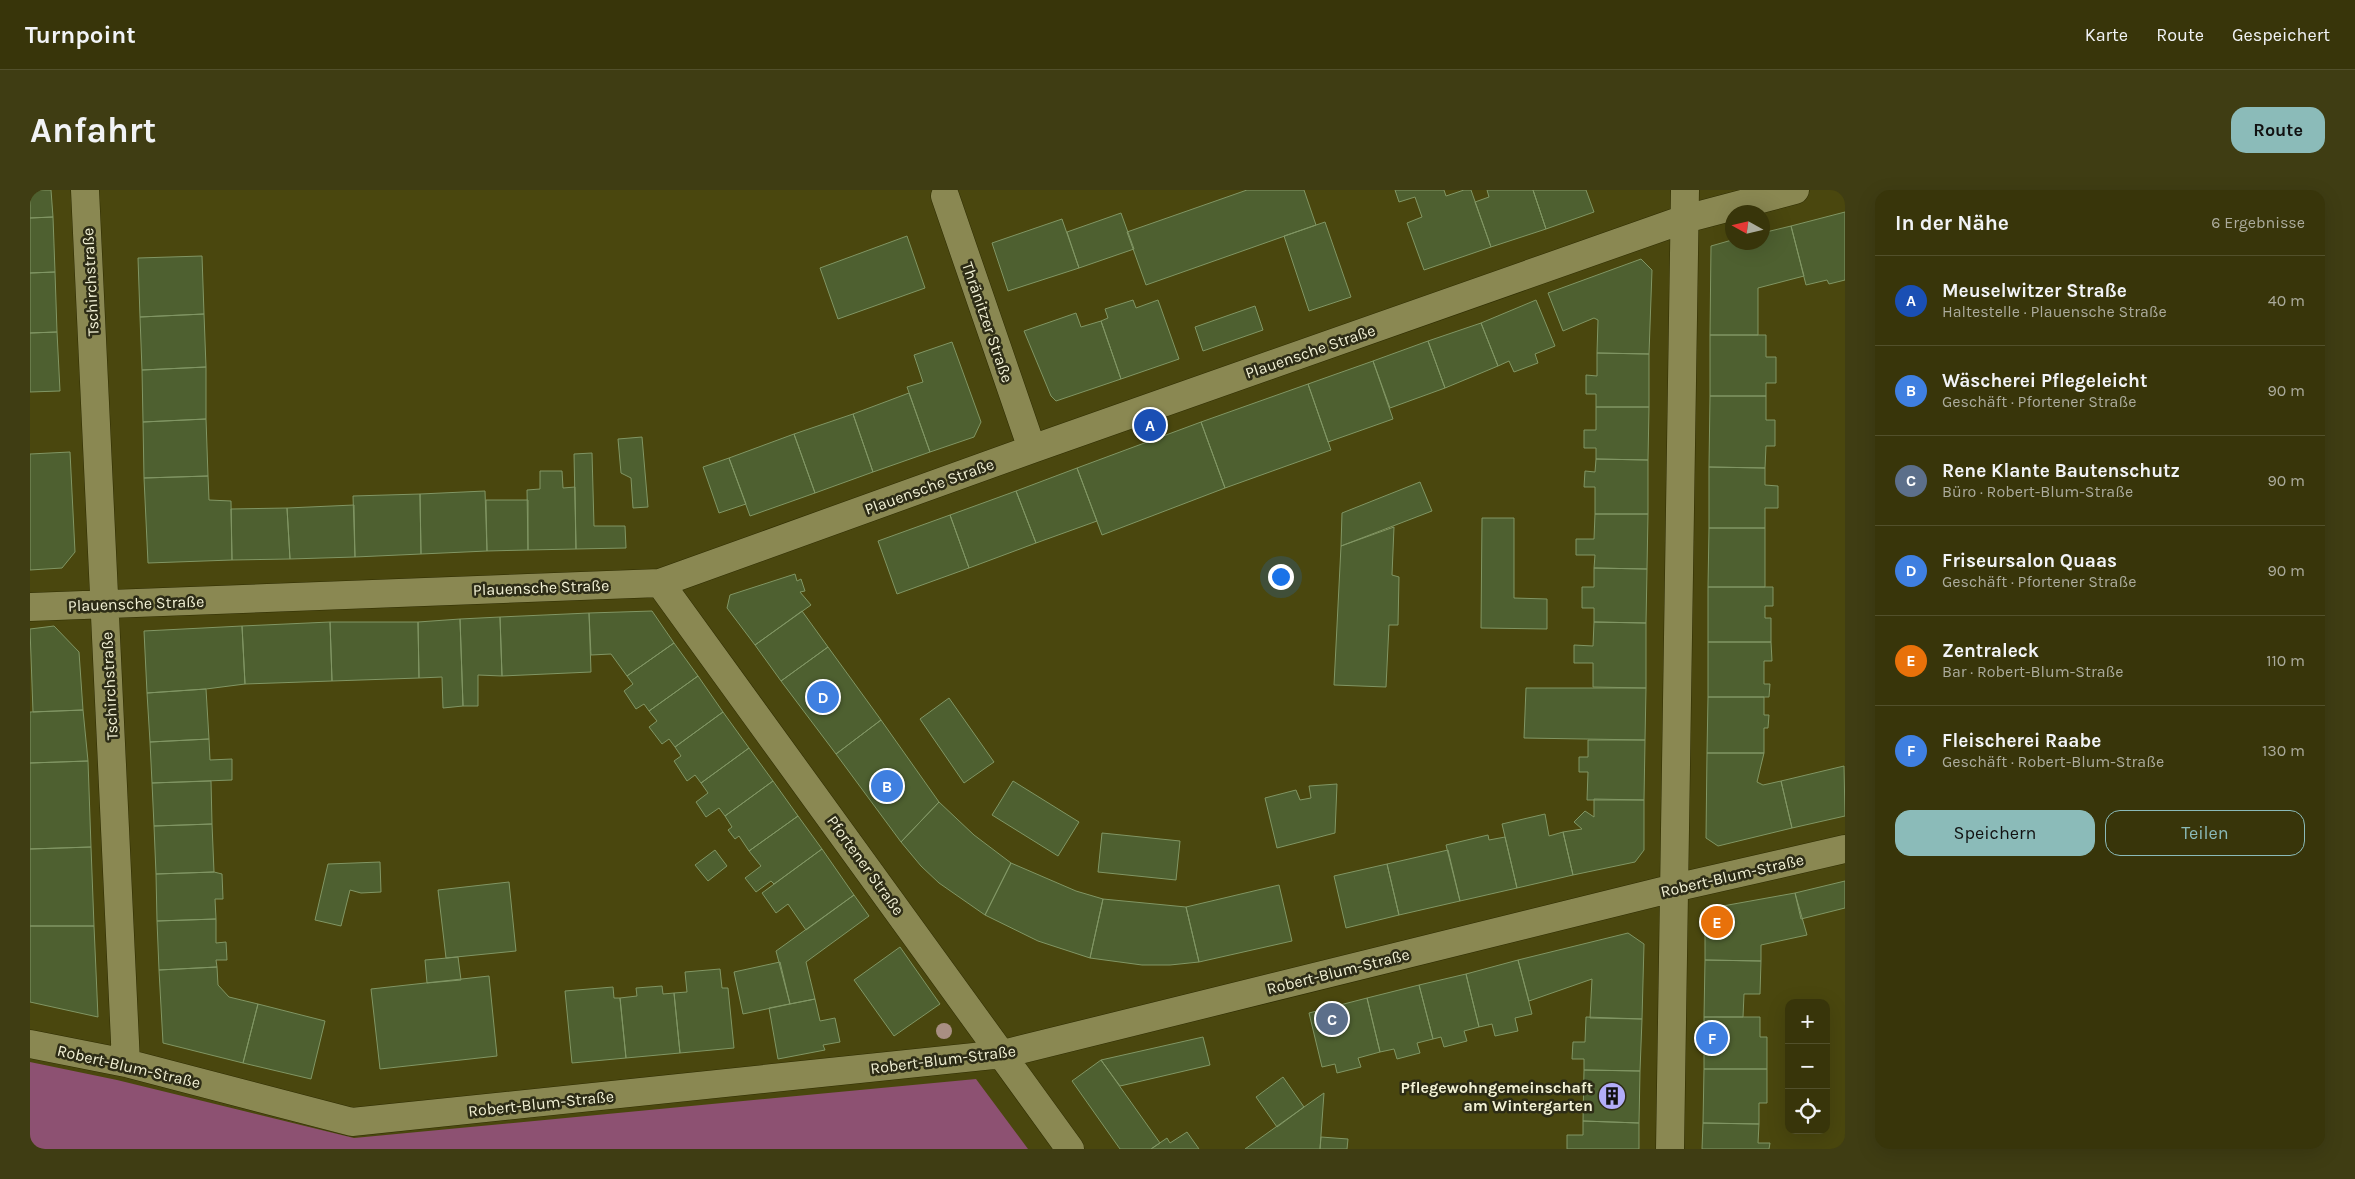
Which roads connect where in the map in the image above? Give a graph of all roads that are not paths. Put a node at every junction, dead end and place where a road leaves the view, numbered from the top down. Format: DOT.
graph roads {
  1 [pos="86,190"];
  2 [pos="1685,190"];
  3 [pos="1795,190"];
  4 [pos="944,196"];
  5 [pos="1685,220"];
  6 [pos="1032,449"];
  7 [pos="660,583"];
  8 [pos="105,604"];
  9 [pos="30,607"];
  10 [pos="1845,849"];
  11 [pos="1674,888"];
  12 [pos="30,1044"];
  13 [pos="1003,1054"];
  14 [pos="126,1063"];
  15 [pos="1070,1149"];
  16 [pos="1670,1149"];
  1 -- 8 [label="street, Tschirchstraße"];
  2 -- 5 [label="street"];
  3 -- 5 [label="street, Plauensche Straße"];
  4 -- 6 [label="street, Thränitzer Straße"];
  5 -- 6 [label="street, Plauensche Straße"];
  5 -- 11 [label="street"];
  6 -- 7 [label="street, Plauensche Straße"];
  7 -- 8 [label="street, Plauensche Straße"];
  7 -- 13 [label="street, Pfortener Straße"];
  8 -- 9 [label="street, Plauensche Straße"];
  8 -- 14 [label="street, Tschirchstraße"];
  10 -- 11 [label="street, Robert-Blum-Straße"];
  11 -- 13 [label="street, Robert-Blum-Straße"];
  11 -- 16 [label="street"];
  12 -- 14 [label="street, Robert-Blum-Straße"];
  13 -- 14 [label="street, Robert-Blum-Straße"];
  13 -- 15 [label="street, Pfortener Straße"];
}
